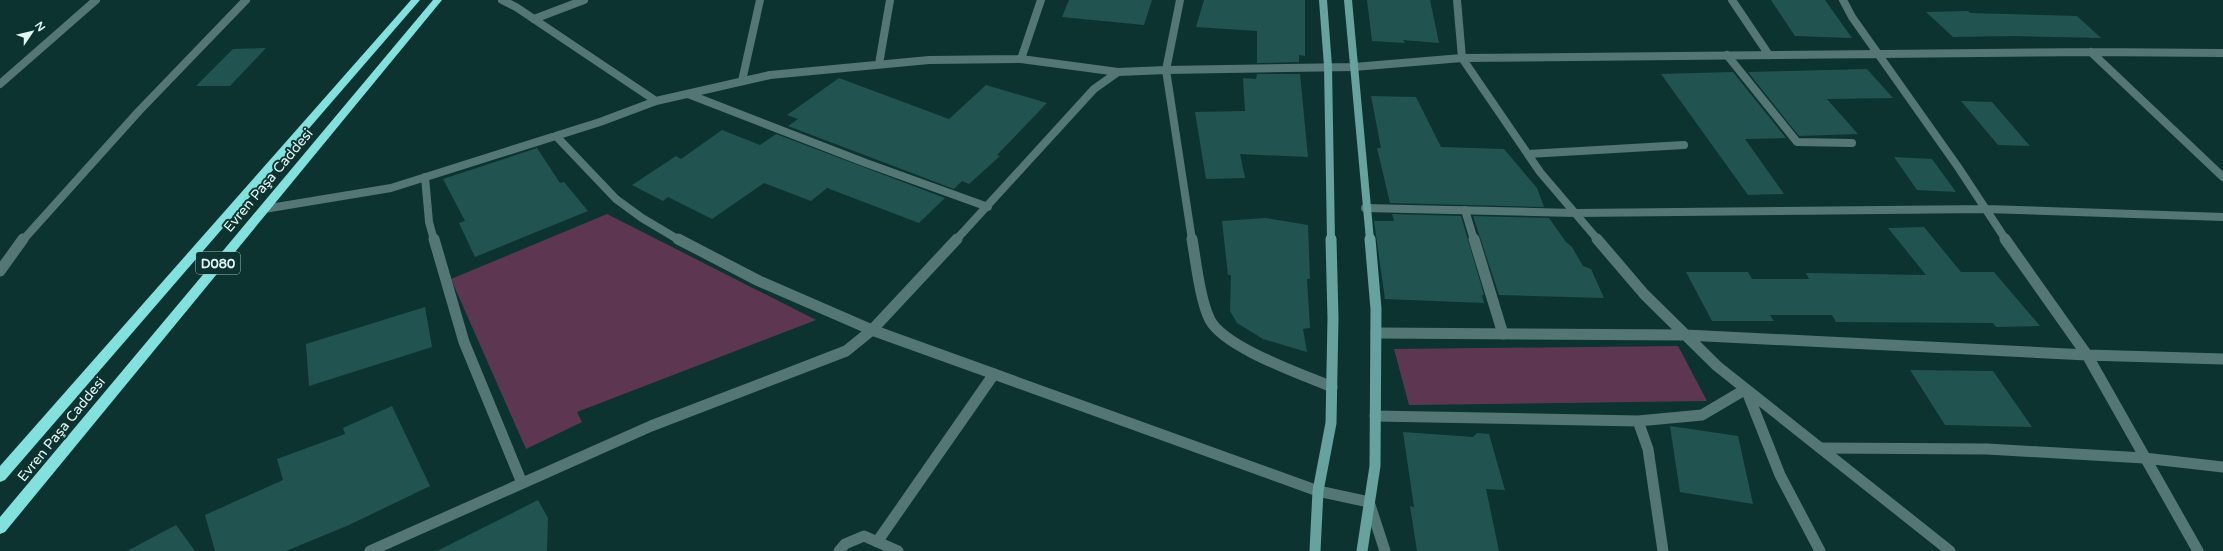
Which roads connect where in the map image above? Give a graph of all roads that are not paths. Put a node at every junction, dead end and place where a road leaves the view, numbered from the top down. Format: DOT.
graph roads {
  1 [pos="96,0"];
  2 [pos="246,0"];
  3 [pos="416,0"];
  4 [pos="438,0"];
  5 [pos="502,0"];
  6 [pos="584,0"];
  7 [pos="760,0"];
  8 [pos="890,0"];
  9 [pos="1041,0"];
  10 [pos="1180,0"];
  11 [pos="1323,0"];
  12 [pos="1348,0"];
  13 [pos="1458,0"];
  14 [pos="1732,0"];
  15 [pos="1843,0"];
  16 [pos="534,19"];
  17 [pos="2091,52"];
  18 [pos="1878,53"];
  19 [pos="2223,53"];
  20 [pos="1727,55"];
  21 [pos="1769,55"];
  22 [pos="1462,58"];
  23 [pos="1021,59"];
  24 [pos="879,64"];
  25 [pos="1328,66"];
  26 [pos="1354,67"];
  27 [pos="1166,70"];
  28 [pos="1118,72"];
  29 [pos="742,81"];
  30 [pos="0,84"];
  31 [pos="688,94"];
  32 [pos="656,101"];
  33 [pos="556,136"];
  34 [pos="1852,143"];
  35 [pos="1684,145"];
  36 [pos="1528,154"];
  37 [pos="425,177"];
  38 [pos="2223,177"];
  39 [pos="988,207"];
  40 [pos="1365,208"];
  41 [pos="264,209"];
  42 [pos="1986,209"];
  43 [pos="1465,210"];
  44 [pos="1575,212"];
  45 [pos="2223,217"];
  46 [pos="0,271"];
  47 [pos="872,330"];
  48 [pos="1376,333"];
  49 [pos="1503,334"];
  50 [pos="1686,335"];
  51 [pos="2087,355"];
  52 [pos="2223,359"];
  53 [pos="994,374"];
  54 [pos="1332,387"];
  55 [pos="1746,389"];
  56 [pos="1375,416"];
  57 [pos="1638,421"];
  58 [pos="1820,448"];
  59 [pos="2144,458"];
  60 [pos="2223,467"];
  61 [pos="0,476"];
  62 [pos="522,483"];
  63 [pos="1318,491"];
  64 [pos="1369,502"];
  65 [pos="0,528"];
  66 [pos="877,542"];
  67 [pos="393,546"];
  68 [pos="370,551"];
  69 [pos="839,551"];
  70 [pos="898,551"];
  71 [pos="1315,551"];
  72 [pos="1362,551"];
  73 [pos="1385,551"];
  74 [pos="1664,551"];
  75 [pos="1820,551"];
  76 [pos="1950,551"];
  77 [pos="2198,551"];
  1 -- 30 [label="street"];
  2 -- 46 [label="street"];
  3 -- 61 [label="highway, Evren Paşa Caddesi / D080"];
  4 -- 41 [label="highway, Evren Paşa Caddesi / D080"];
  5 -- 16 [label="street"];
  6 -- 16 [label="street"];
  7 -- 29 [label="street"];
  8 -- 24 [label="street"];
  9 -- 23 [label="street"];
  10 -- 27 [label="street"];
  11 -- 25 [label="street"];
  12 -- 26 [label="street"];
  13 -- 22 [label="street"];
  14 -- 21 [label="street"];
  15 -- 18 [label="street"];
  16 -- 32 [label="street"];
  17 -- 18 [label="street"];
  17 -- 19 [label="street"];
  17 -- 38 [label="street"];
  18 -- 21 [label="street"];
  18 -- 42 [label="street"];
  20 -- 21 [label="street"];
  20 -- 22 [label="street"];
  20 -- 34 [label="street"];
  22 -- 26 [label="street"];
  22 -- 36 [label="street"];
  23 -- 24 [label="street"];
  23 -- 28 [label="street"];
  24 -- 29 [label="street"];
  25 -- 26 [label="street"];
  25 -- 27 [label="street"];
  25 -- 54 [label="street"];
  26 -- 40 [label="street"];
  27 -- 28 [label="street"];
  27 -- 54 [label="street"];
  28 -- 39 [label="street"];
  29 -- 31 [label="street"];
  31 -- 32 [label="street"];
  31 -- 39 [label="street"];
  32 -- 33 [label="street"];
  33 -- 37 [label="street"];
  33 -- 47 [label="street"];
  35 -- 36 [label="street"];
  36 -- 44 [label="street"];
  37 -- 41 [label="street"];
  37 -- 62 [label="street"];
  39 -- 47 [label="street"];
  40 -- 43 [label="street"];
  40 -- 48 [label="street"];
  41 -- 65 [label="highway, Evren Paşa Caddesi / D080"];
  42 -- 44 [label="street"];
  42 -- 45 [label="street"];
  42 -- 51 [label="street"];
  43 -- 44 [label="street"];
  43 -- 49 [label="street"];
  44 -- 50 [label="street"];
  47 -- 53 [label="street"];
  47 -- 62 [label="street"];
  48 -- 49 [label="street"];
  48 -- 56 [label="street"];
  49 -- 50 [label="street"];
  50 -- 51 [label="street"];
  50 -- 55 [label="street"];
  51 -- 52 [label="street"];
  51 -- 59 [label="street"];
  53 -- 63 [label="street"];
  53 -- 66 [label="street"];
  54 -- 63 [label="street"];
  55 -- 57 [label="street"];
  55 -- 58 [label="street"];
  55 -- 75 [label="street"];
  56 -- 57 [label="street"];
  56 -- 64 [label="street"];
  57 -- 74 [label="street"];
  58 -- 59 [label="street"];
  58 -- 76 [label="street"];
  59 -- 60 [label="street"];
  59 -- 77 [label="street"];
  62 -- 67 [label="street"];
  63 -- 64 [label="street"];
  63 -- 71 [label="street"];
  64 -- 72 [label="street"];
  64 -- 73 [label="street"];
  66 -- 69 [label="street"];
  66 -- 70 [label="street"];
  67 -- 68 [label="street"];
}
